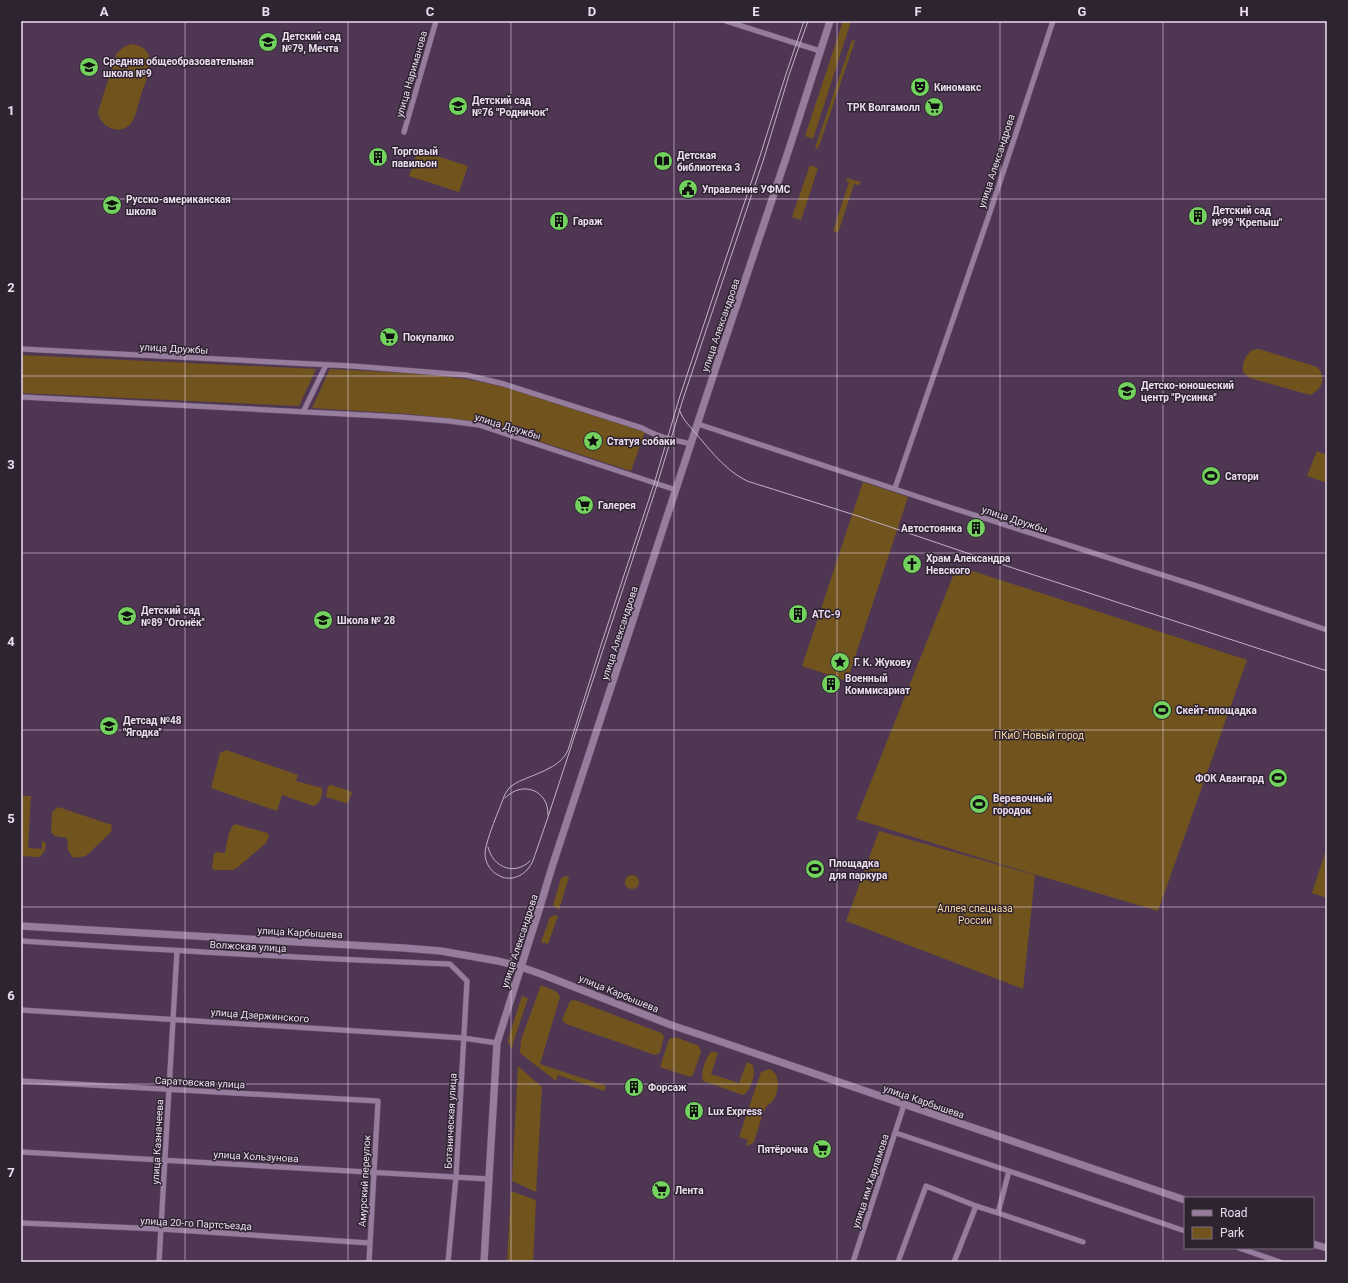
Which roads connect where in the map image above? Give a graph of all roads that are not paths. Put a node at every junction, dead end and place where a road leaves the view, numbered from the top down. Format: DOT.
graph roads {
  1 [pos="436,21"];
  2 [pos="726,21"];
  3 [pos="830,21"];
  4 [pos="1052,21"];
  5 [pos="820,51"];
  6 [pos="404,132"];
  7 [pos="21,349"];
  8 [pos="326,365"];
  9 [pos="21,397"];
  10 [pos="304,412"];
  11 [pos="698,424"];
  12 [pos="691,444"];
  13 [pos="896,488"];
  14 [pos="676,490"];
  15 [pos="1327,630"];
  16 [pos="21,926"];
  17 [pos="21,941"];
  18 [pos="177,951"];
  19 [pos="521,967"];
  20 [pos="467,981"];
  21 [pos="21,1010"];
  22 [pos="173,1019"];
  23 [pos="463,1038"];
  24 [pos="497,1043"];
  25 [pos="21,1081"];
  26 [pos="169,1089"];
  27 [pos="378,1101"];
  28 [pos="904,1105"];
  29 [pos="896,1133"];
  30 [pos="21,1152"];
  31 [pos="165,1159"];
  32 [pos="1009,1171"];
  33 [pos="374,1172"];
  34 [pos="456,1177"];
  35 [pos="489,1179"];
  36 [pos="1184,1200"];
  37 [pos="976,1206"];
  38 [pos="998,1213"];
  39 [pos="21,1222"];
  40 [pos="161,1229"];
  41 [pos="1184,1231"];
  42 [pos="1083,1242"];
  43 [pos="370,1243"];
  44 [pos="1314,1244"];
  45 [pos="1327,1248"];
  46 [pos="1242,1249"];
  47 [pos="159,1262"];
  48 [pos="369,1262"];
  49 [pos="448,1262"];
  50 [pos="484,1262"];
  51 [pos="853,1262"];
  52 [pos="898,1262"];
  53 [pos="954,1262"];
  54 [pos="1280,1262"];
  1 -- 6 [label="street, улица Нариманова"];
  2 -- 5 [label="street"];
  3 -- 5 [label="main road, улица Александрова"];
  4 -- 13 [label="street, улица Александрова"];
  5 -- 11 [label="main road, улица Александрова"];
  7 -- 8 [label="street, улица Дружбы"];
  8 -- 10 [label="street"];
  8 -- 12 [label="street, улица Дружбы"];
  9 -- 10 [label="street, улица Дружбы"];
  10 -- 14 [label="street, улица Дружбы"];
  11 -- 12 [label="main road, улица Александрова"];
  11 -- 13 [label="street, улица Дружбы"];
  12 -- 14 [label="main road, улица Александрова"];
  13 -- 15 [label="street, улица Дружбы"];
  14 -- 19 [label="main road, улица Александрова"];
  16 -- 19 [label="main road, улица Карбышева"];
  17 -- 18 [label="street, Волжская улица"];
  18 -- 20 [label="street, Волжская улица"];
  18 -- 22 [label="street, улица Казначеева"];
  19 -- 24 [label="main road, улица Александрова"];
  19 -- 28 [label="main road, улица Карбышева"];
  20 -- 23 [label="street, Ботаническая улица"];
  21 -- 22 [label="street, улица Дзержинского"];
  22 -- 23 [label="street, улица Дзержинского"];
  22 -- 26 [label="street, улица Казначеева"];
  23 -- 24 [label="street, улица Дзержинского"];
  23 -- 34 [label="street, Ботаническая улица"];
  24 -- 35 [label="main road, улица Александрова"];
  25 -- 26 [label="street, Саратовская улица"];
  26 -- 27 [label="street, Саратовская улица"];
  26 -- 31 [label="street, улица Казначеева"];
  27 -- 33 [label="street, Амурский переулок"];
  28 -- 29 [label="street, улица им.Харламова"];
  28 -- 36 [label="main road, улица Карбышева"];
  29 -- 32 [label="street"];
  29 -- 51 [label="street, улица им.Харламова"];
  30 -- 31 [label="street, улица Хользунова"];
  31 -- 33 [label="street, улица Хользунова"];
  31 -- 40 [label="street, улица Казначеева"];
  32 -- 38 [label="street"];
  32 -- 41 [label="street"];
  33 -- 34 [label="street, улица Хользунова"];
  33 -- 43 [label="street, Амурский переулок"];
  34 -- 35 [label="street, улица Хользунова"];
  34 -- 49 [label="street, Ботаническая улица"];
  35 -- 50 [label="main road, улица Александрова"];
  37 -- 38 [label="street"];
  37 -- 52 [label="street"];
  37 -- 53 [label="street"];
  38 -- 42 [label="street"];
  39 -- 40 [label="street, улица 20-го Партсъезда"];
  40 -- 43 [label="street, улица 20-го Партсъезда"];
  40 -- 47 [label="street, улица Казначеева"];
  43 -- 48 [label="street, Амурский переулок"];
  44 -- 45 [label="main road"];
  46 -- 54 [label="street"];
}
